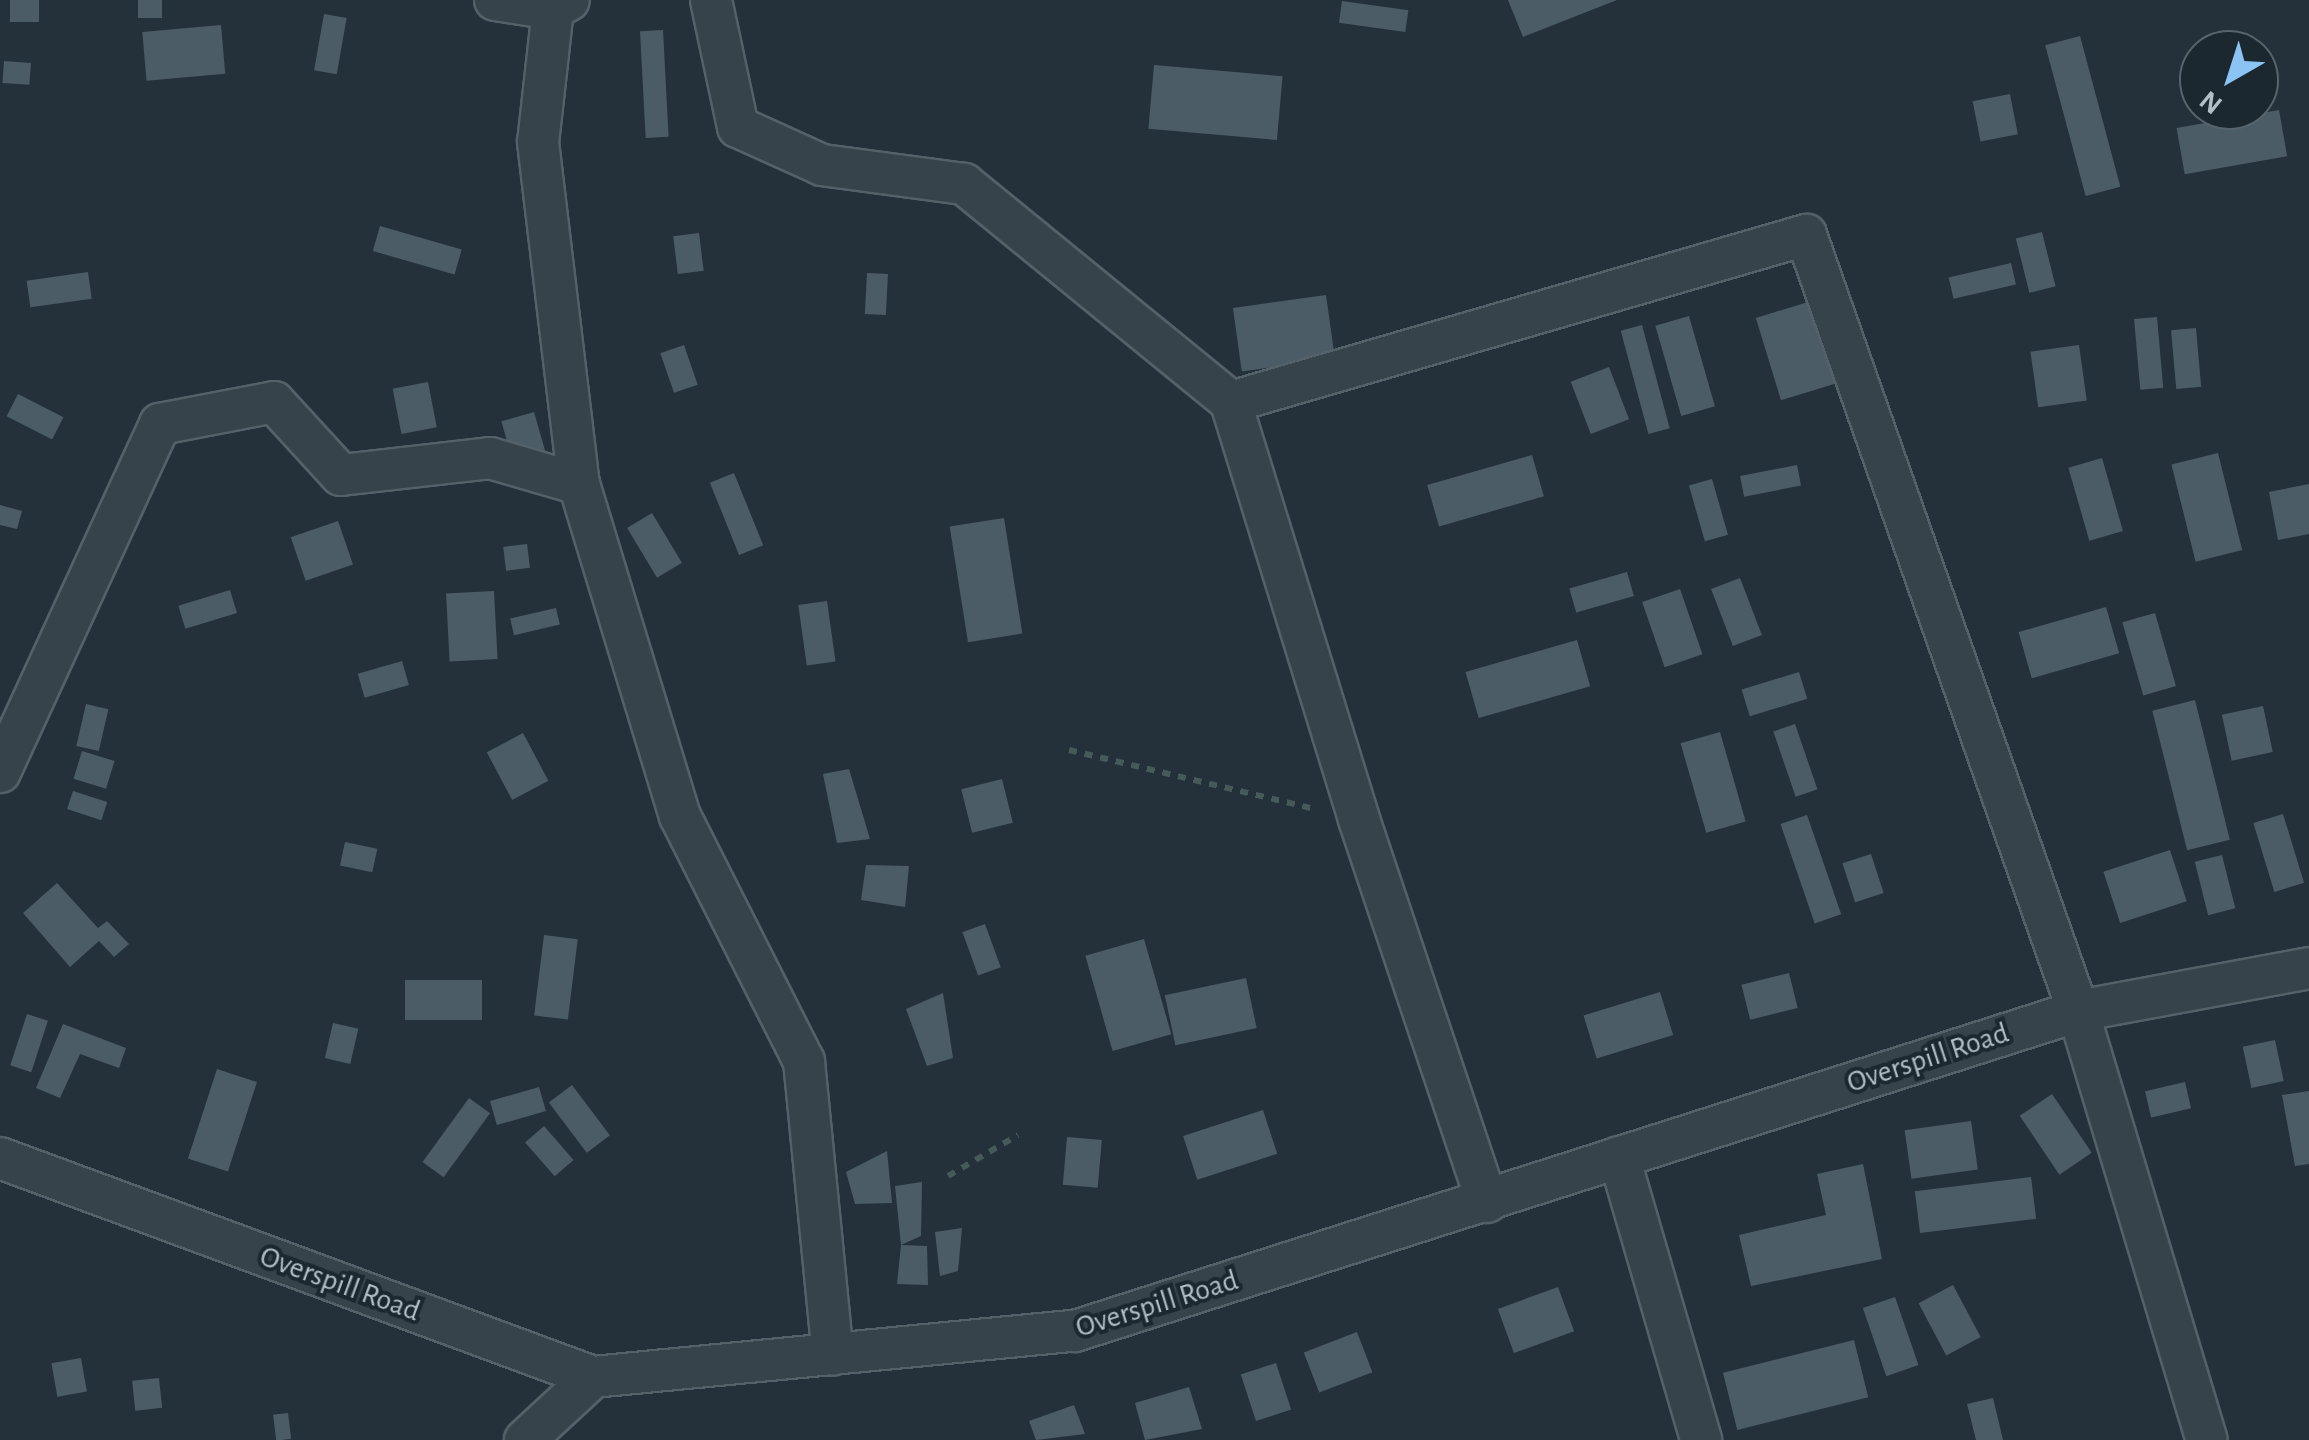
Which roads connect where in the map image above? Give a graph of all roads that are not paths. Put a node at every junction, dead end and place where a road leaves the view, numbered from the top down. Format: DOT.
graph roads {
  1 [pos="495,0"];
  2 [pos="711,0"];
  3 [pos="561,4"];
  4 [pos="1231,402"];
  5 [pos="579,484"];
  6 [pos="0,772"];
  7 [pos="2309,968"];
  8 [pos="2078,1010"];
  9 [pos="1620,1157"];
  10 [pos="0,1158"];
  11 [pos="1487,1202"];
  12 [pos="833,1354"];
  13 [pos="593,1378"];
  14 [pos="525,1440"];
  15 [pos="1701,1440"];
  16 [pos="2207,1440"];
  1 -- 3 [label="street"];
  2 -- 4 [label="street"];
  3 -- 5 [label="street"];
  4 -- 8 [label="street"];
  4 -- 11 [label="street"];
  5 -- 6 [label="street"];
  5 -- 12 [label="street"];
  7 -- 8 [label="street, Overspill Road"];
  8 -- 9 [label="street, Overspill Road"];
  8 -- 16 [label="street"];
  9 -- 11 [label="street, Overspill Road"];
  9 -- 15 [label="street"];
  10 -- 13 [label="street, Overspill Road"];
  11 -- 12 [label="street, Overspill Road"];
  12 -- 13 [label="street, Overspill Road"];
  13 -- 14 [label="street"];
}
